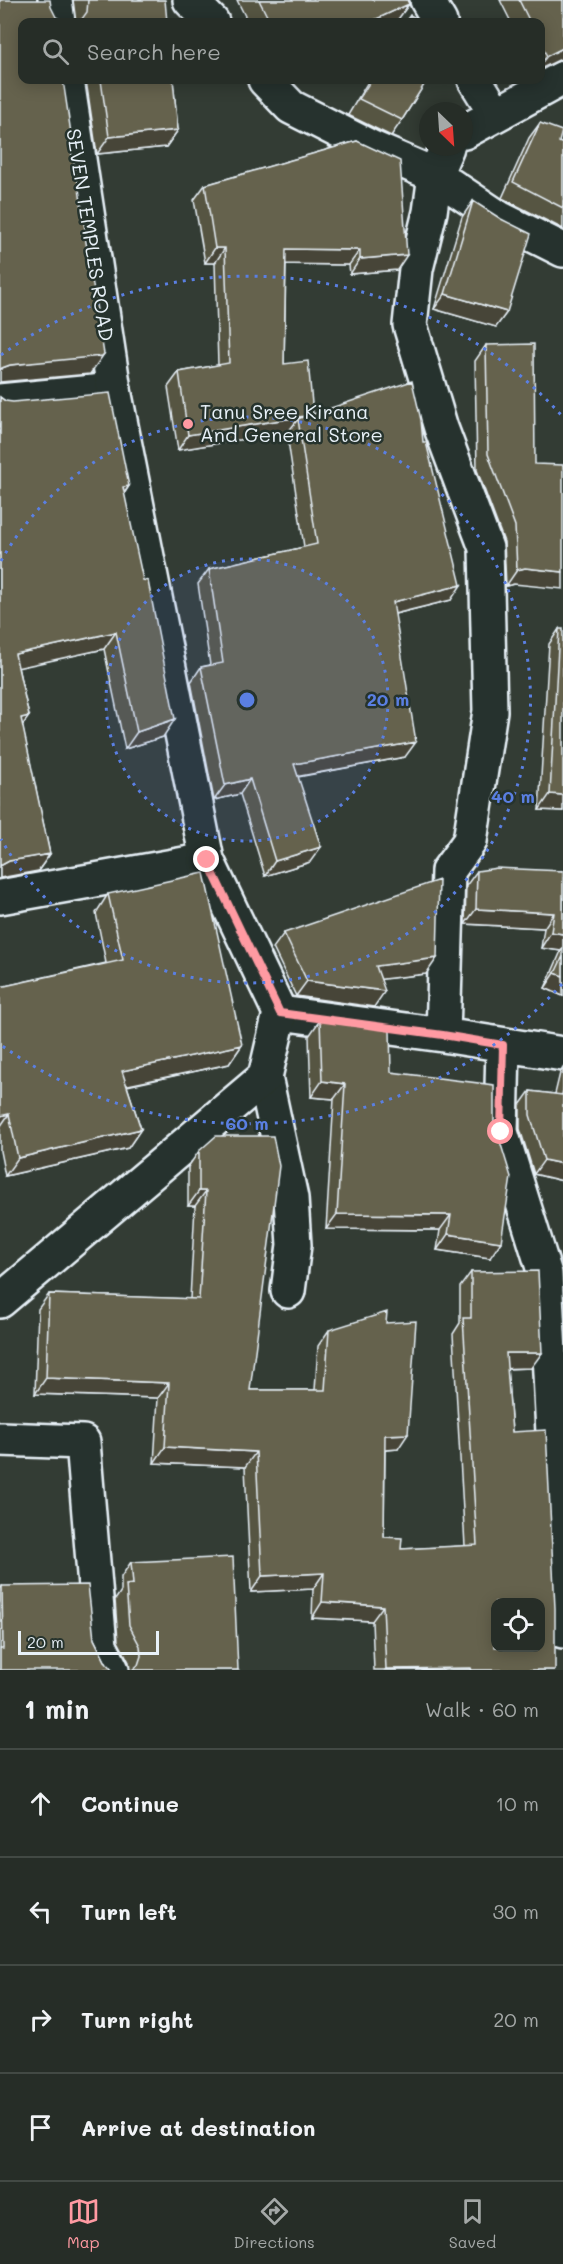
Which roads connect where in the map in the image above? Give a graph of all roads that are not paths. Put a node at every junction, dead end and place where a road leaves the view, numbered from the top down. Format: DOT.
graph roads {
  1 [pos="55,0"];
  2 [pos="190,0"];
  3 [pos="427,0"];
  4 [pos="57,18"];
  5 [pos="208,18"];
  6 [pos="438,18"];
  7 [pos="563,78"];
  8 [pos="68,84"];
  9 [pos="269,84"];
  10 [pos="477,84"];
  11 [pos="496,114"];
  12 [pos="473,127"];
  13 [pos="441,161"];
  14 [pos="563,250"];
  15 [pos="114,390"];
  16 [pos="0,401"];
  17 [pos="207,860"];
  18 [pos="0,897"];
  19 [pos="280,1013"];
  20 [pos="443,1035"];
  21 [pos="503,1045"];
  22 [pos="563,1054"];
  23 [pos="265,1077"];
  24 [pos="288,1290"];
  25 [pos="0,1301"];
  26 [pos="0,1439"];
  27 [pos="563,1631"];
  28 [pos="112,1670"];
  1 -- 4 [label="street"];
  2 -- 5 [label="street"];
  3 -- 6 [label="street"];
  7 -- 11 [label="street"];
  8 -- 15 [label="street, SEVEN TEMPLES ROAD"];
  9 -- 13 [label="street"];
  10 -- 11 [label="street"];
  11 -- 12 [label="street"];
  13 -- 14 [label="street"];
  13 -- 20 [label="street"];
  15 -- 16 [label="street"];
  15 -- 17 [label="street, SEVEN TEMPLES ROAD"];
  17 -- 18 [label="street"];
  17 -- 19 [label="street, SEVEN TEMPLES ROAD"];
  19 -- 20 [label="street"];
  19 -- 23 [label="street"];
  20 -- 21 [label="street"];
  21 -- 22 [label="street"];
  21 -- 27 [label="street"];
  23 -- 24 [label="street"];
  23 -- 25 [label="street"];
  26 -- 28 [label="street"];
}
